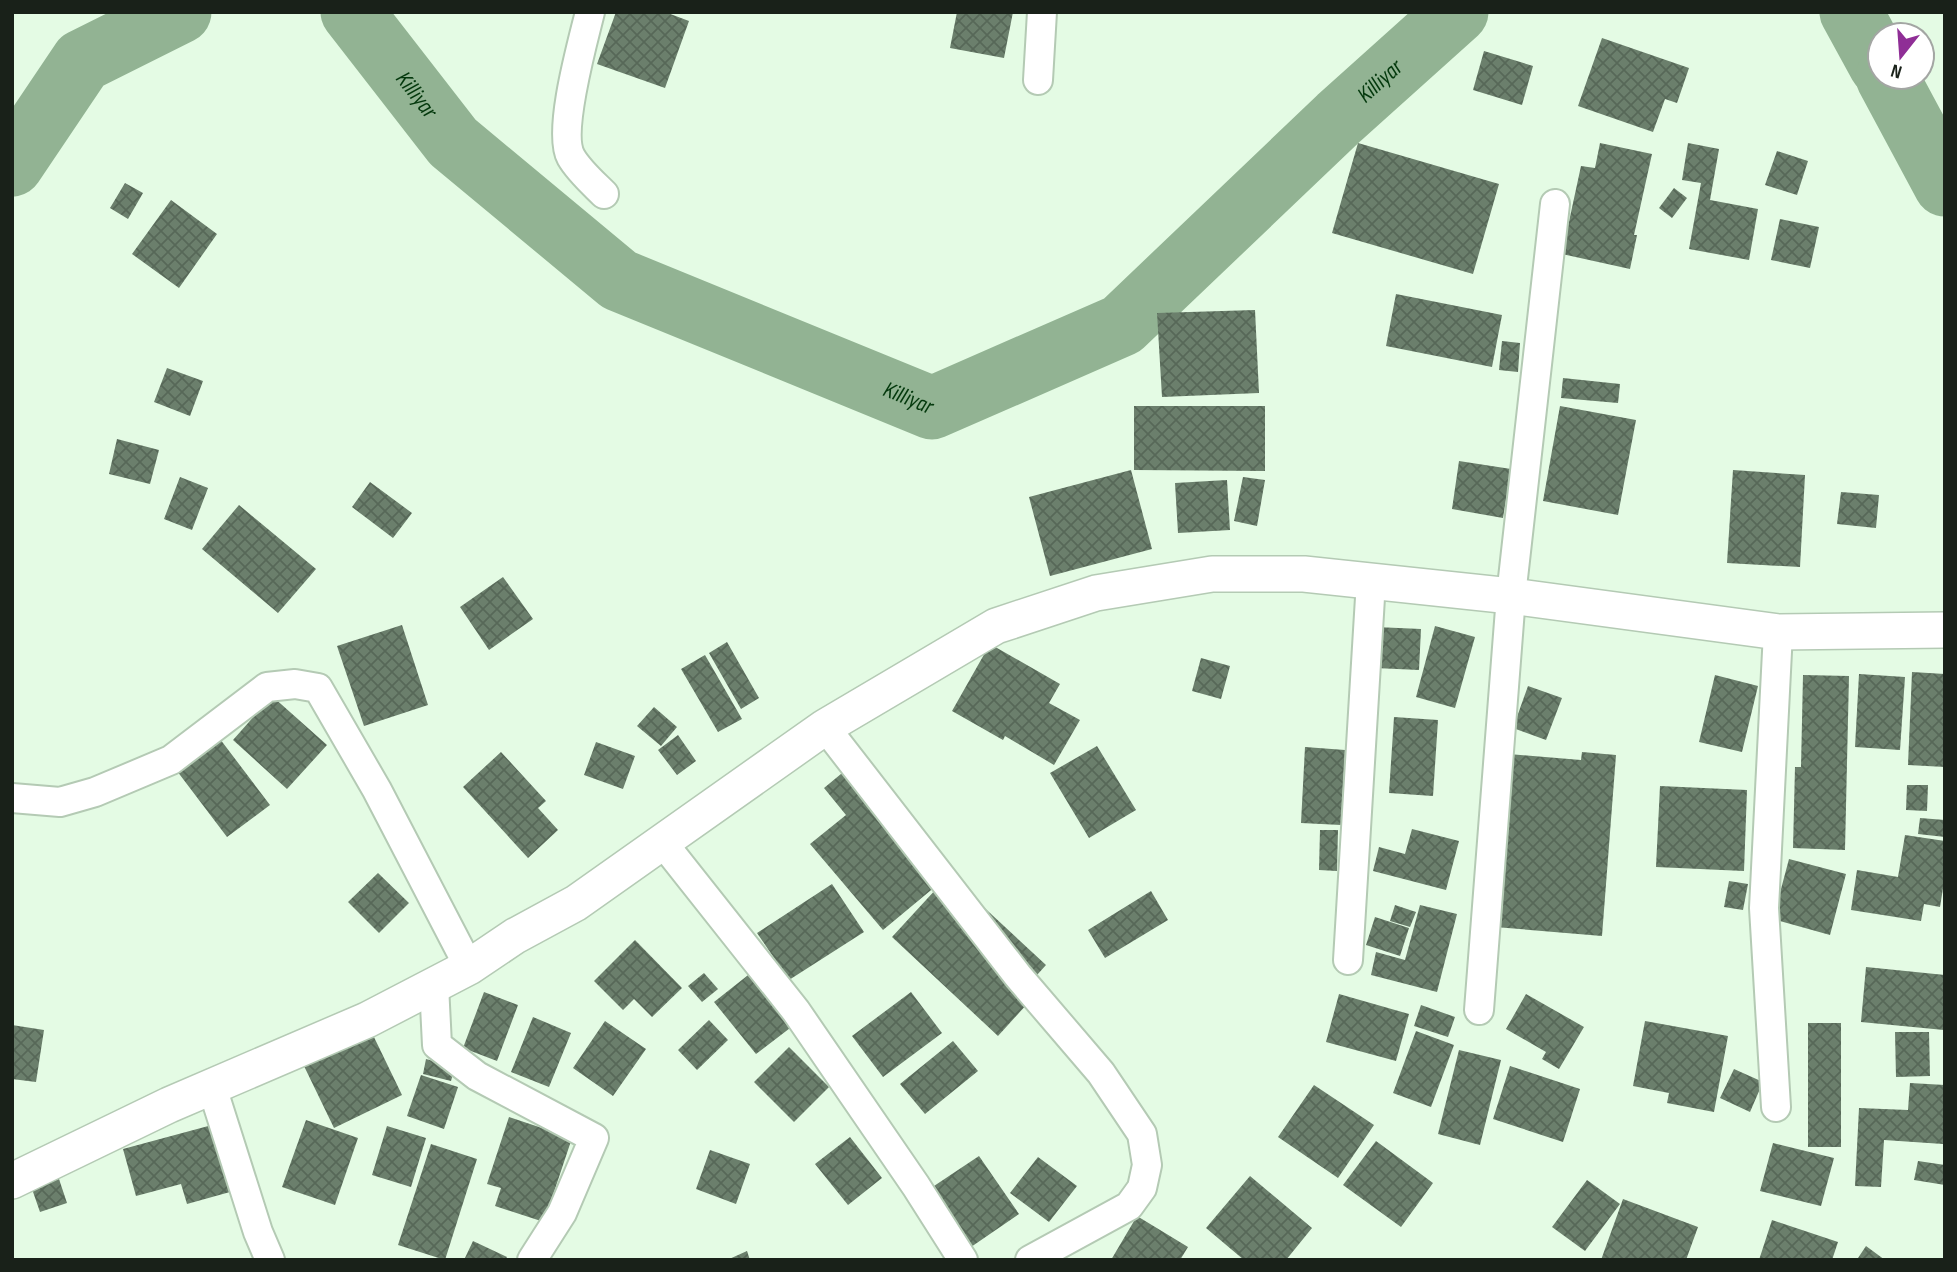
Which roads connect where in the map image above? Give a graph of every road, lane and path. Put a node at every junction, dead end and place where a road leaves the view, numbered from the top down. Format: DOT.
graph roads {
  1 [pos="590,12"];
  2 [pos="1042,12"];
  3 [pos="1038,80"];
  4 [pos="604,194"];
  5 [pos="1555,204"];
  6 [pos="1371,581"];
  7 [pos="1511,596"];
  8 [pos="1945,630"];
  9 [pos="1778,632"];
  10 [pos="825,727"];
  11 [pos="12,798"];
  12 [pos="663,843"];
  13 [pos="1348,960"];
  14 [pos="469,967"];
  15 [pos="434,985"];
  16 [pos="1479,1010"];
  17 [pos="212,1087"];
  18 [pos="1776,1107"];
  19 [pos="12,1181"];
  20 [pos="270,1260"];
  21 [pos="532,1260"];
  22 [pos="963,1260"];
  23 [pos="1030,1260"];
  1 -- 4 [label="street"];
  2 -- 3 [label="street"];
  5 -- 7 [label="street"];
  6 -- 7 [label="street"];
  6 -- 10 [label="street"];
  6 -- 13 [label="street"];
  7 -- 9 [label="street"];
  7 -- 16 [label="street"];
  8 -- 9 [label="street"];
  9 -- 18 [label="street"];
  10 -- 12 [label="street"];
  10 -- 23 [label="street"];
  11 -- 14 [label="street"];
  12 -- 14 [label="street"];
  12 -- 22 [label="street"];
  14 -- 15 [label="street"];
  15 -- 17 [label="street"];
  15 -- 21 [label="street"];
  17 -- 19 [label="street"];
  17 -- 20 [label="street"];
}
